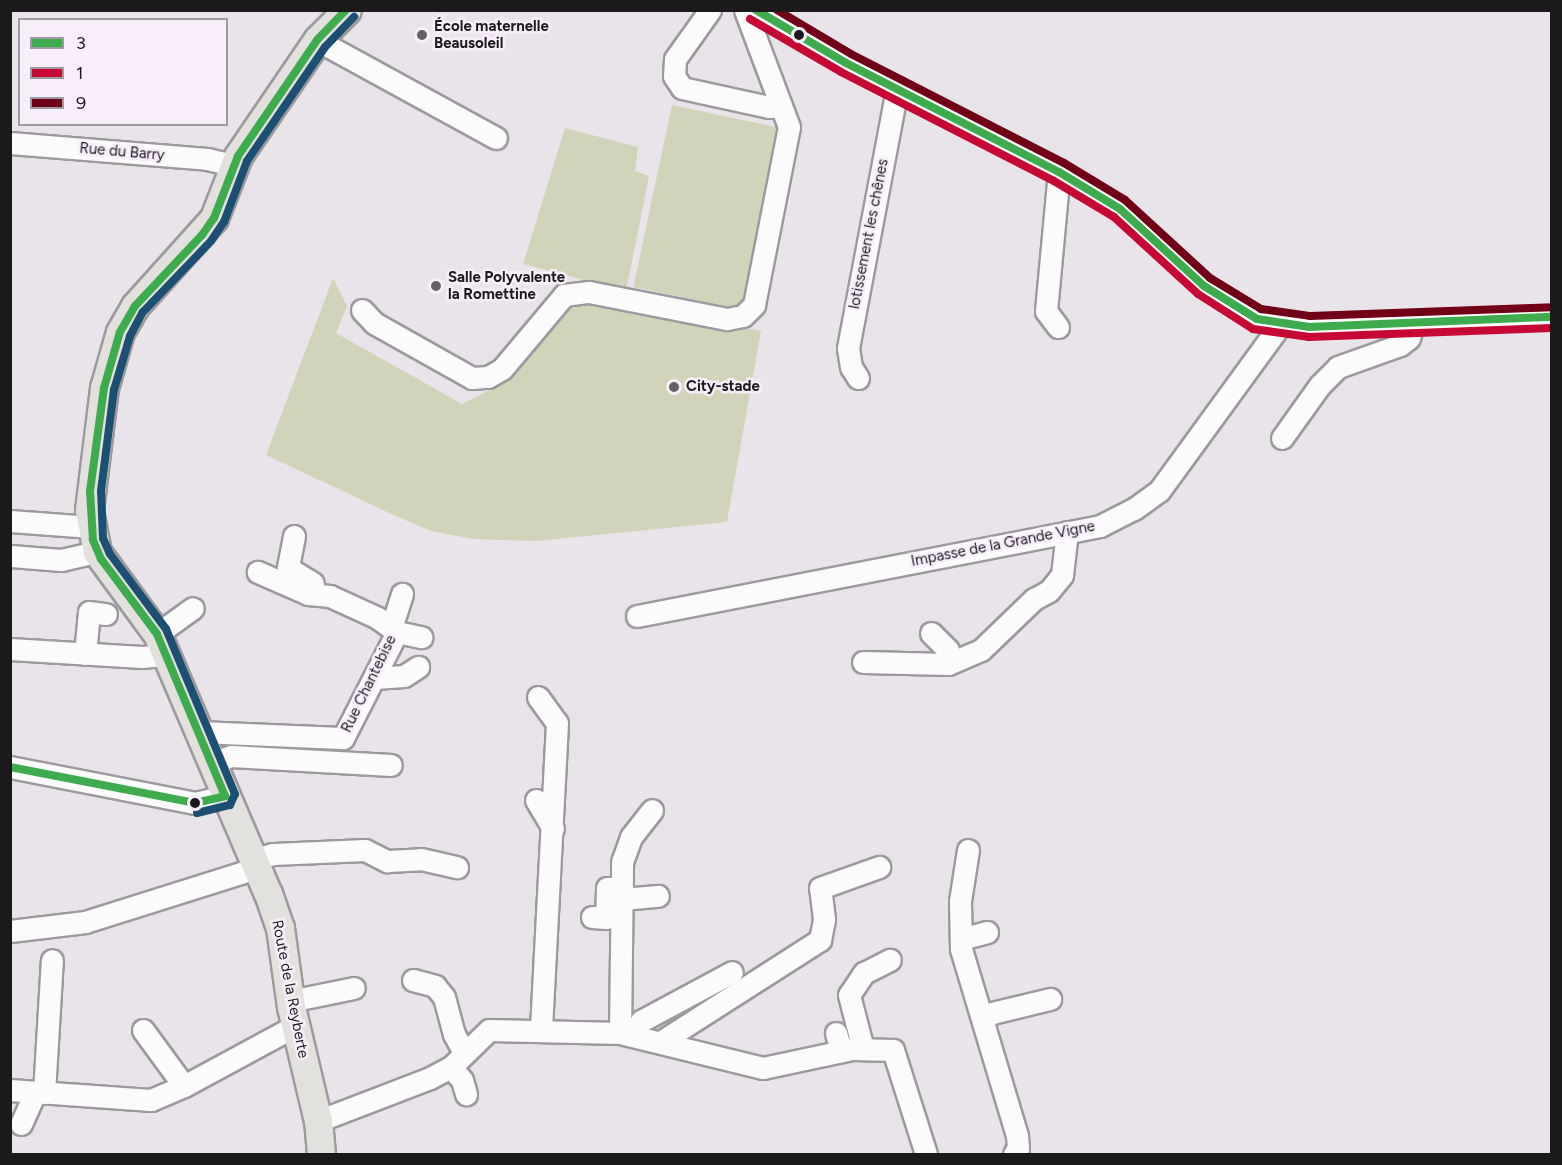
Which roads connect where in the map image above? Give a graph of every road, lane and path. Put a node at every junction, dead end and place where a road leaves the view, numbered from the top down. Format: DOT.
graph roads {
  1 [pos="710,10"];
  2 [pos="745,10"];
  3 [pos="755,10"];
  4 [pos="339,13"];
  5 [pos="317,40"];
  6 [pos="897,88"];
  7 [pos="781,106"];
  8 [pos="496,138"];
  9 [pos="10,143"];
  10 [pos="233,165"];
  11 [pos="1059,172"];
  12 [pos="362,310"];
  13 [pos="1551,317"];
  14 [pos="1281,324"];
  15 [pos="1413,324"];
  16 [pos="1058,327"];
  17 [pos="858,378"];
  18 [pos="1282,438"];
  19 [pos="10,521"];
  20 [pos="1067,532"];
  21 [pos="294,536"];
  22 [pos="94,540"];
  23 [pos="11,556"];
  24 [pos="258,572"];
  25 [pos="402,594"];
  26 [pos="330,596"];
  27 [pos="193,608"];
  28 [pos="106,614"];
  29 [pos="637,616"];
  30 [pos="394,630"];
  31 [pos="931,633"];
  32 [pos="421,637"];
  33 [pos="161,644"];
  34 [pos="10,649"];
  35 [pos="85,654"];
  36 [pos="863,662"];
  37 [pos="948,664"];
  38 [pos="418,667"];
  39 [pos="374,678"];
  40 [pos="538,697"];
  41 [pos="571,726"];
  42 [pos="198,732"];
  43 [pos="211,763"];
  44 [pos="391,765"];
  45 [pos="10,767"];
  46 [pos="225,796"];
  47 [pos="536,800"];
  48 [pos="652,810"];
  49 [pos="553,828"];
  50 [pos="417,848"];
  51 [pos="968,850"];
  52 [pos="371,853"];
  53 [pos="254,864"];
  54 [pos="457,867"];
  55 [pos="879,867"];
  56 [pos="622,893"];
  57 [pos="658,896"];
  58 [pos="592,916"];
  59 [pos="10,931"];
  60 [pos="987,932"];
  61 [pos="962,939"];
  62 [pos="52,960"];
  63 [pos="890,960"];
  64 [pos="732,972"];
  65 [pos="413,980"];
  66 [pos="354,988"];
  67 [pos="1050,999"];
  68 [pos="292,1013"];
  69 [pos="984,1019"];
  70 [pos="143,1029"];
  71 [pos="541,1029"];
  72 [pos="626,1034"];
  73 [pos="662,1041"];
  74 [pos="863,1049"];
  75 [pos="457,1060"];
  76 [pos="184,1086"];
  77 [pos="10,1090"];
  78 [pos="39,1093"];
  79 [pos="466,1094"];
  80 [pos="318,1121"];
  81 [pos="21,1124"];
  82 [pos="321,1155"];
  83 [pos="926,1155"];
  84 [pos="1014,1155"];
  1 -- 7 [label="street"];
  2 -- 7 [label="street"];
  3 -- 6 [label="street"];
  4 -- 5 [label="main road"];
  5 -- 8 [label="street"];
  5 -- 10 [label="main road"];
  6 -- 11 [label="street"];
  6 -- 17 [label="street, lotissement les chênes"];
  7 -- 12 [label="street"];
  9 -- 10 [label="street, Rue du Barry"];
  10 -- 22 [label="main road"];
  11 -- 14 [label="street"];
  11 -- 16 [label="street"];
  13 -- 15 [label="street"];
  14 -- 15 [label="street"];
  14 -- 20 [label="street, Impasse de la Grande Vigne"];
  15 -- 18 [label="street"];
  19 -- 22 [label="street"];
  20 -- 29 [label="street, Impasse de la Grande Vigne"];
  20 -- 37 [label="street"];
  21 -- 26 [label="street"];
  22 -- 23 [label="street"];
  22 -- 33 [label="main road, Route de la Reyberte"];
  24 -- 26 [label="street"];
  25 -- 30 [label="street"];
  26 -- 30 [label="street, Rue Chantebise"];
  27 -- 33 [label="street"];
  28 -- 35 [label="street"];
  30 -- 32 [label="street"];
  30 -- 39 [label="street, Rue Chantebise"];
  31 -- 37 [label="street"];
  33 -- 35 [label="street"];
  33 -- 42 [label="main road, Route de la Reyberte"];
  34 -- 35 [label="street"];
  36 -- 37 [label="street"];
  38 -- 39 [label="street"];
  39 -- 42 [label="street, Rue Chantebise"];
  40 -- 49 [label="street"];
  41 -- 49 [label="street"];
  42 -- 43 [label="main road, Route de la Reyberte"];
  43 -- 44 [label="street"];
  43 -- 46 [label="main road, Route de la Reyberte"];
  45 -- 46 [label="street"];
  46 -- 53 [label="main road, Route de la Reyberte"];
  47 -- 49 [label="street"];
  48 -- 56 [label="street"];
  49 -- 71 [label="street"];
  50 -- 52 [label="street"];
  51 -- 61 [label="street"];
  52 -- 53 [label="street"];
  52 -- 54 [label="street"];
  53 -- 59 [label="street"];
  53 -- 68 [label="main road, Route de la Reyberte"];
  55 -- 73 [label="street"];
  56 -- 57 [label="street"];
  56 -- 58 [label="street"];
  56 -- 72 [label="street"];
  60 -- 61 [label="street"];
  61 -- 69 [label="street"];
  62 -- 78 [label="street"];
  63 -- 74 [label="street"];
  64 -- 72 [label="street"];
  65 -- 75 [label="street"];
  66 -- 68 [label="street"];
  67 -- 69 [label="street"];
  68 -- 76 [label="street"];
  68 -- 80 [label="main road, Route de la Reyberte"];
  69 -- 84 [label="street"];
  70 -- 76 [label="street"];
  71 -- 72 [label="street"];
  71 -- 75 [label="street"];
  72 -- 73 [label="street"];
  73 -- 74 [label="street"];
  74 -- 83 [label="street"];
  75 -- 79 [label="street"];
  75 -- 80 [label="street"];
  76 -- 78 [label="street"];
  77 -- 78 [label="street"];
  78 -- 81 [label="street"];
  80 -- 82 [label="main road, Route de la Reyberte"];
}
